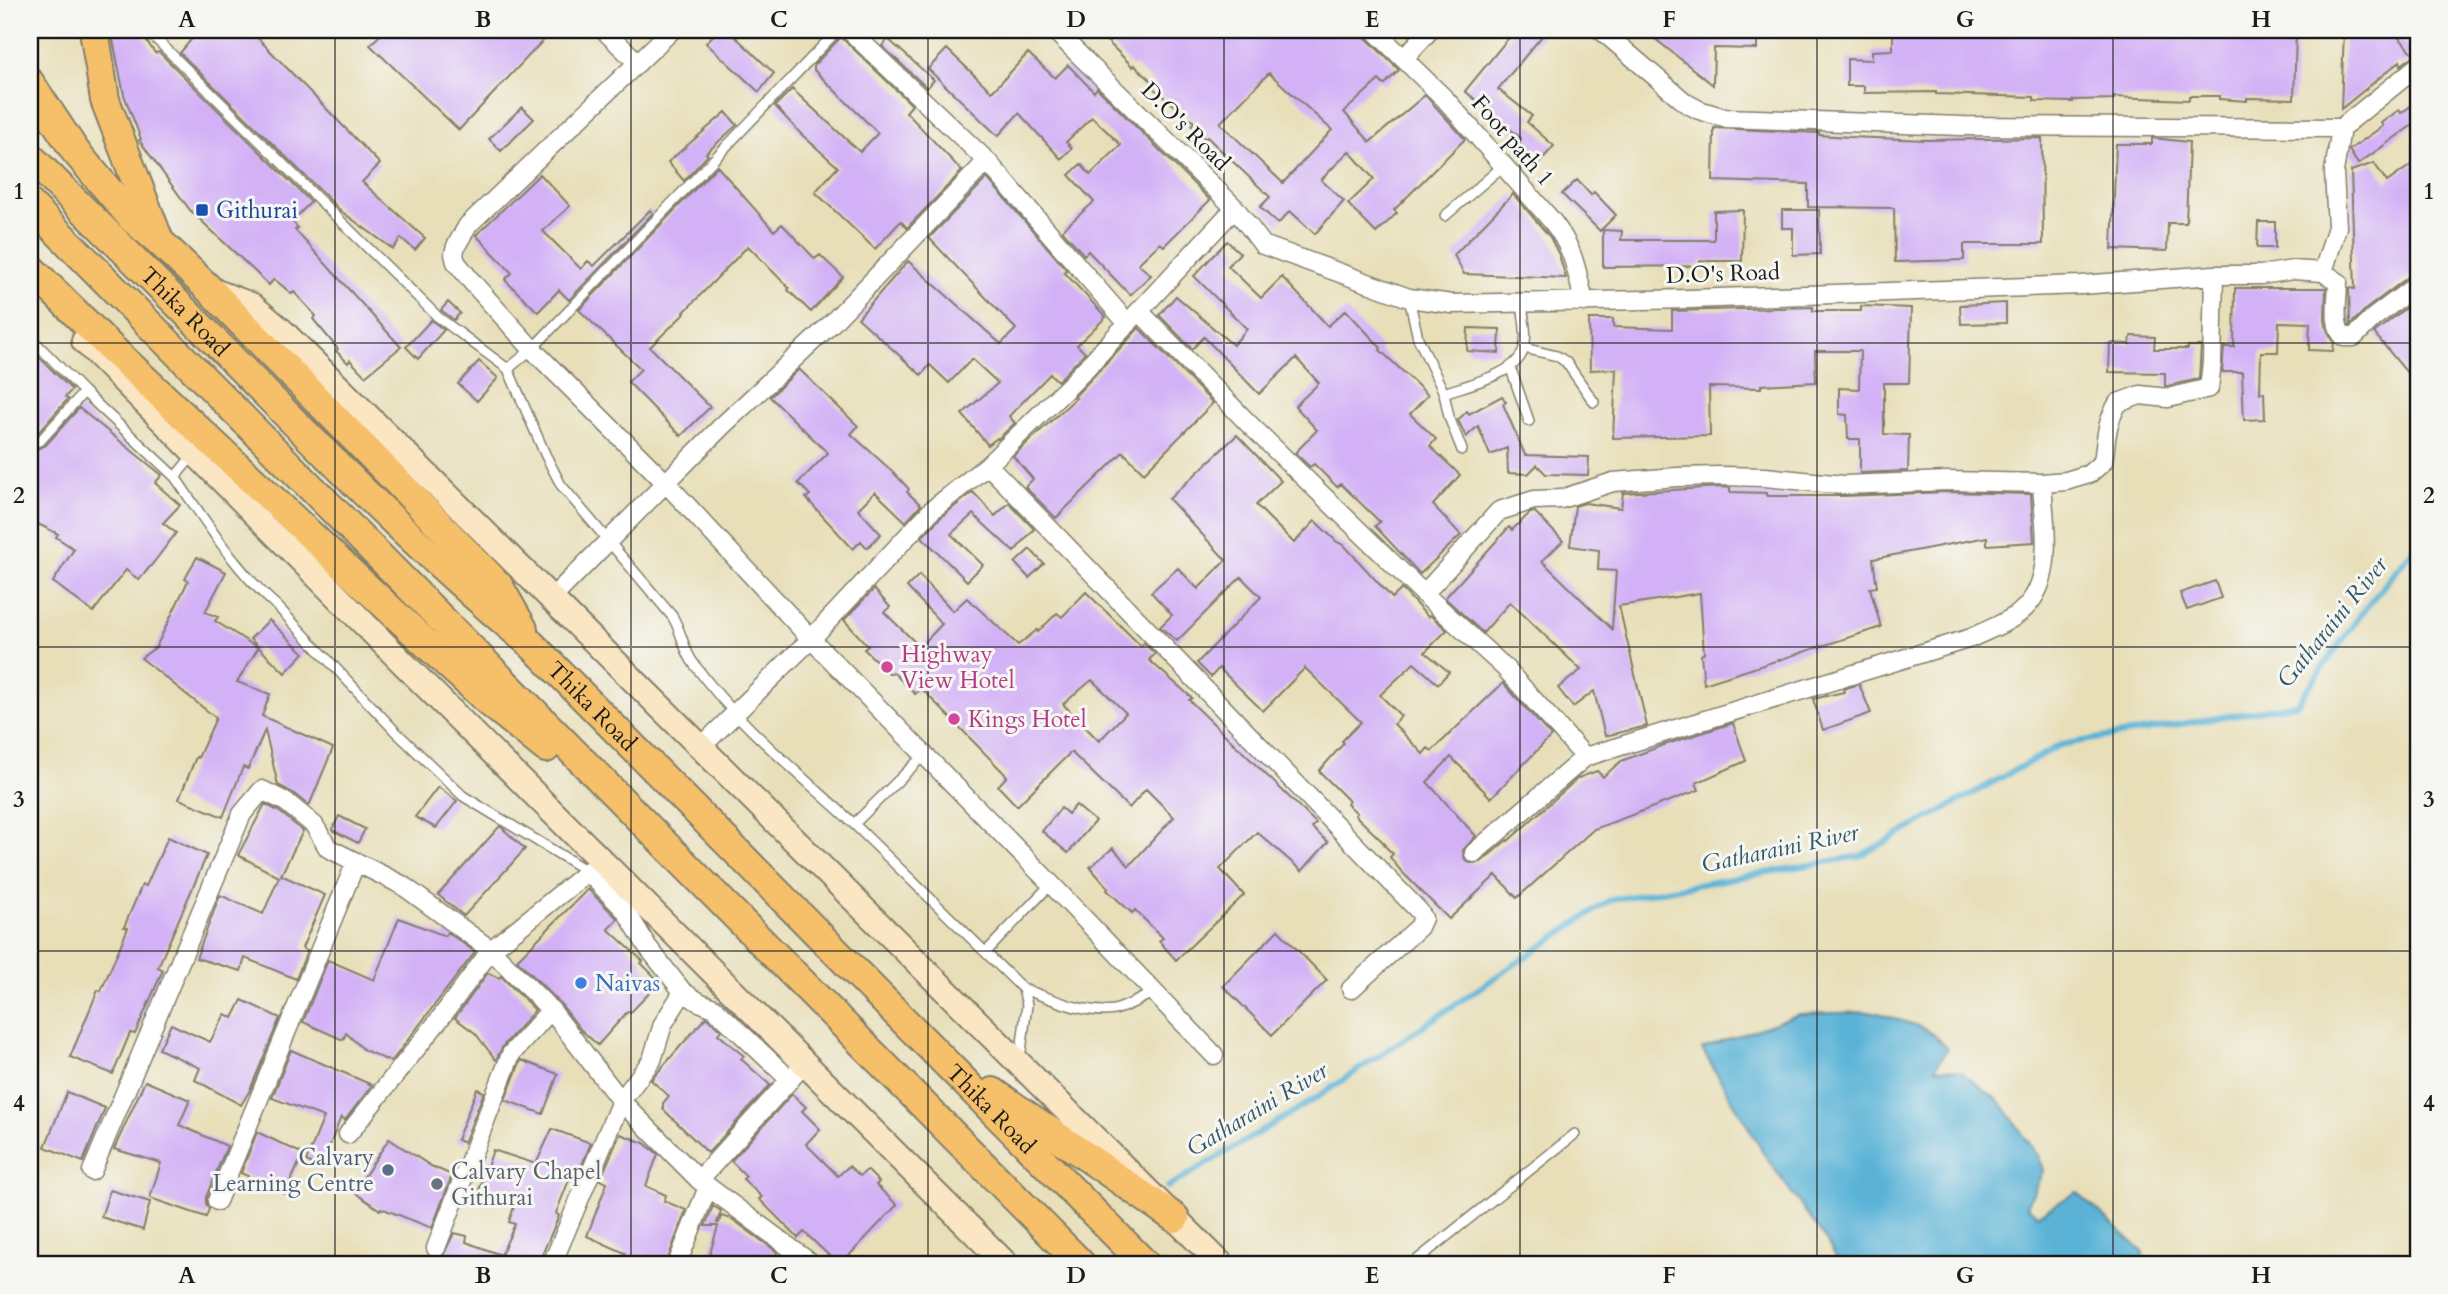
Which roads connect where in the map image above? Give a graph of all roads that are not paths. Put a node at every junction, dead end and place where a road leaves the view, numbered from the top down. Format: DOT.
graph roads {
  1 [pos="94,30"];
  2 [pos="147,30"];
  3 [pos="604,30"];
  4 [pos="672,30"];
  5 [pos="838,30"];
  6 [pos="849,30"];
  7 [pos="1054,30"];
  8 [pos="1374,30"];
  9 [pos="1430,30"];
  10 [pos="1601,30"];
  11 [pos="1404,58"];
  12 [pos="638,64"];
  13 [pos="2418,66"];
  14 [pos="30,83"];
  15 [pos="2341,128"];
  16 [pos="30,157"];
  17 [pos="987,161"];
  18 [pos="1503,166"];
  19 [pos="30,204"];
  20 [pos="1235,208"];
  21 [pos="1445,216"];
  22 [pos="159,241"];
  23 [pos="30,268"];
  24 [pos="2323,272"];
  25 [pos="2214,275"];
  26 [pos="30,284"];
  27 [pos="2418,284"];
  28 [pos="210,290"];
  29 [pos="1409,298"];
  30 [pos="1584,302"];
  31 [pos="1522,303"];
  32 [pos="1134,317"];
  33 [pos="30,337"];
  34 [pos="1524,348"];
  35 [pos="532,349"];
  36 [pos="508,369"];
  37 [pos="1511,369"];
  38 [pos="84,392"];
  39 [pos="1444,393"];
  40 [pos="1594,402"];
  41 [pos="1529,421"];
  42 [pos="30,444"];
  43 [pos="1462,450"];
  44 [pos="195,452"];
  45 [pos="988,465"];
  46 [pos="175,477"];
  47 [pos="666,483"];
  48 [pos="2042,483"];
  49 [pos="608,541"];
  50 [pos="1424,594"];
  51 [pos="552,598"];
  52 [pos="811,639"];
  53 [pos="531,644"];
  54 [pos="734,714"];
  55 [pos="701,747"];
  56 [pos="924,755"];
  57 [pos="1585,757"];
  58 [pos="629,811"];
  59 [pos="854,824"];
  60 [pos="1474,853"];
  61 [pos="356,862"];
  62 [pos="595,866"];
  63 [pos="1051,884"];
  64 [pos="491,950"];
  65 [pos="986,952"];
  66 [pos="1023,989"];
  67 [pos="1351,989"];
  68 [pos="683,992"];
  69 [pos="1154,992"];
  70 [pos="551,1010"];
  71 [pos="939,1055"];
  72 [pos="1214,1055"];
  73 [pos="1020,1064"];
  74 [pos="797,1072"];
  75 [pos="621,1101"];
  76 [pos="1575,1133"];
  77 [pos="348,1134"];
  78 [pos="92,1171"];
  79 [pos="703,1183"];
  80 [pos="217,1201"];
  81 [pos="1175,1218"];
  82 [pos="436,1248"];
  83 [pos="552,1264"];
  84 [pos="677,1264"];
  85 [pos="812,1264"];
  86 [pos="1006,1264"];
  87 [pos="1081,1264"];
  88 [pos="1145,1264"];
  89 [pos="1222,1264"];
  90 [pos="1412,1264"];
  1 -- 22 [label="highway"];
  2 -- 36 [label="lane"];
  3 -- 12 [label="street"];
  4 -- 12 [label="street"];
  5 -- 35 [label="lane"];
  6 -- 17 [label="street"];
  7 -- 20 [label="street, D.O's Road"];
  8 -- 11 [label="street, Foot path 1"];
  9 -- 11 [label="street"];
  10 -- 15 [label="street"];
  11 -- 18 [label="street, Foot path 1"];
  12 -- 35 [label="street"];
  13 -- 15 [label="street"];
  14 -- 22 [label="highway"];
  15 -- 24 [label="street"];
  16 -- 53 [label="highway, Thika Road"];
  17 -- 32 [label="street"];
  17 -- 47 [label="street"];
  18 -- 21 [label="lane"];
  18 -- 30 [label="street, Foot path 1"];
  19 -- 58 [label="highway, Thika Road"];
  20 -- 29 [label="street, D.O's Road"];
  20 -- 32 [label="street"];
  22 -- 28 [label="highway"];
  23 -- 58 [label="highway"];
  24 -- 25 [label="street, D.O's Road"];
  24 -- 27 [label="street"];
  25 -- 30 [label="street, D.O's Road"];
  25 -- 48 [label="street"];
  26 -- 44 [label="main road"];
  28 -- 51 [label="main road, Thika Road"];
  28 -- 53 [label="highway"];
  29 -- 31 [label="street, D.O's Road"];
  29 -- 39 [label="lane"];
  30 -- 31 [label="street, D.O's Road"];
  31 -- 34 [label="lane"];
  32 -- 45 [label="street"];
  32 -- 50 [label="street"];
  33 -- 38 [label="lane"];
  34 -- 37 [label="lane"];
  34 -- 40 [label="lane"];
  35 -- 36 [label="lane"];
  35 -- 47 [label="street"];
  36 -- 49 [label="lane"];
  37 -- 39 [label="lane"];
  37 -- 41 [label="lane"];
  38 -- 42 [label="lane"];
  38 -- 46 [label="lane"];
  39 -- 43 [label="lane"];
  44 -- 46 [label="lane"];
  44 -- 62 [label="main road"];
  45 -- 52 [label="street"];
  45 -- 67 [label="street"];
  46 -- 62 [label="lane"];
  47 -- 49 [label="street"];
  47 -- 52 [label="street"];
  48 -- 50 [label="street"];
  48 -- 57 [label="street"];
  49 -- 51 [label="street"];
  49 -- 54 [label="lane"];
  50 -- 57 [label="street"];
  51 -- 55 [label="main road, Thika Road"];
  52 -- 54 [label="street"];
  52 -- 56 [label="street"];
  53 -- 71 [label="highway, Thika Road"];
  54 -- 55 [label="street"];
  54 -- 59 [label="lane"];
  55 -- 73 [label="main road, Thika Road"];
  56 -- 59 [label="lane"];
  56 -- 63 [label="street"];
  57 -- 60 [label="street"];
  58 -- 87 [label="highway, Thika Road"];
  59 -- 65 [label="lane"];
  61 -- 64 [label="street"];
  61 -- 78 [label="street"];
  61 -- 80 [label="street"];
  62 -- 64 [label="street"];
  62 -- 68 [label="street"];
  62 -- 74 [label="main road"];
  63 -- 65 [label="lane"];
  63 -- 69 [label="street"];
  64 -- 70 [label="street"];
  64 -- 77 [label="street"];
  65 -- 66 [label="lane"];
  66 -- 69 [label="lane"];
  66 -- 73 [label="lane"];
  68 -- 74 [label="street"];
  68 -- 75 [label="street"];
  69 -- 72 [label="street"];
  70 -- 75 [label="street"];
  70 -- 82 [label="street"];
  71 -- 81 [label="highway"];
  71 -- 88 [label="highway, Thika Road"];
  73 -- 81 [label="main road, Thika Road"];
  74 -- 79 [label="street"];
  74 -- 86 [label="main road"];
  75 -- 79 [label="street"];
  75 -- 83 [label="street"];
  76 -- 90 [label="lane"];
  79 -- 84 [label="street"];
  79 -- 85 [label="street"];
  81 -- 89 [label="main road, Thika Road"];
}
